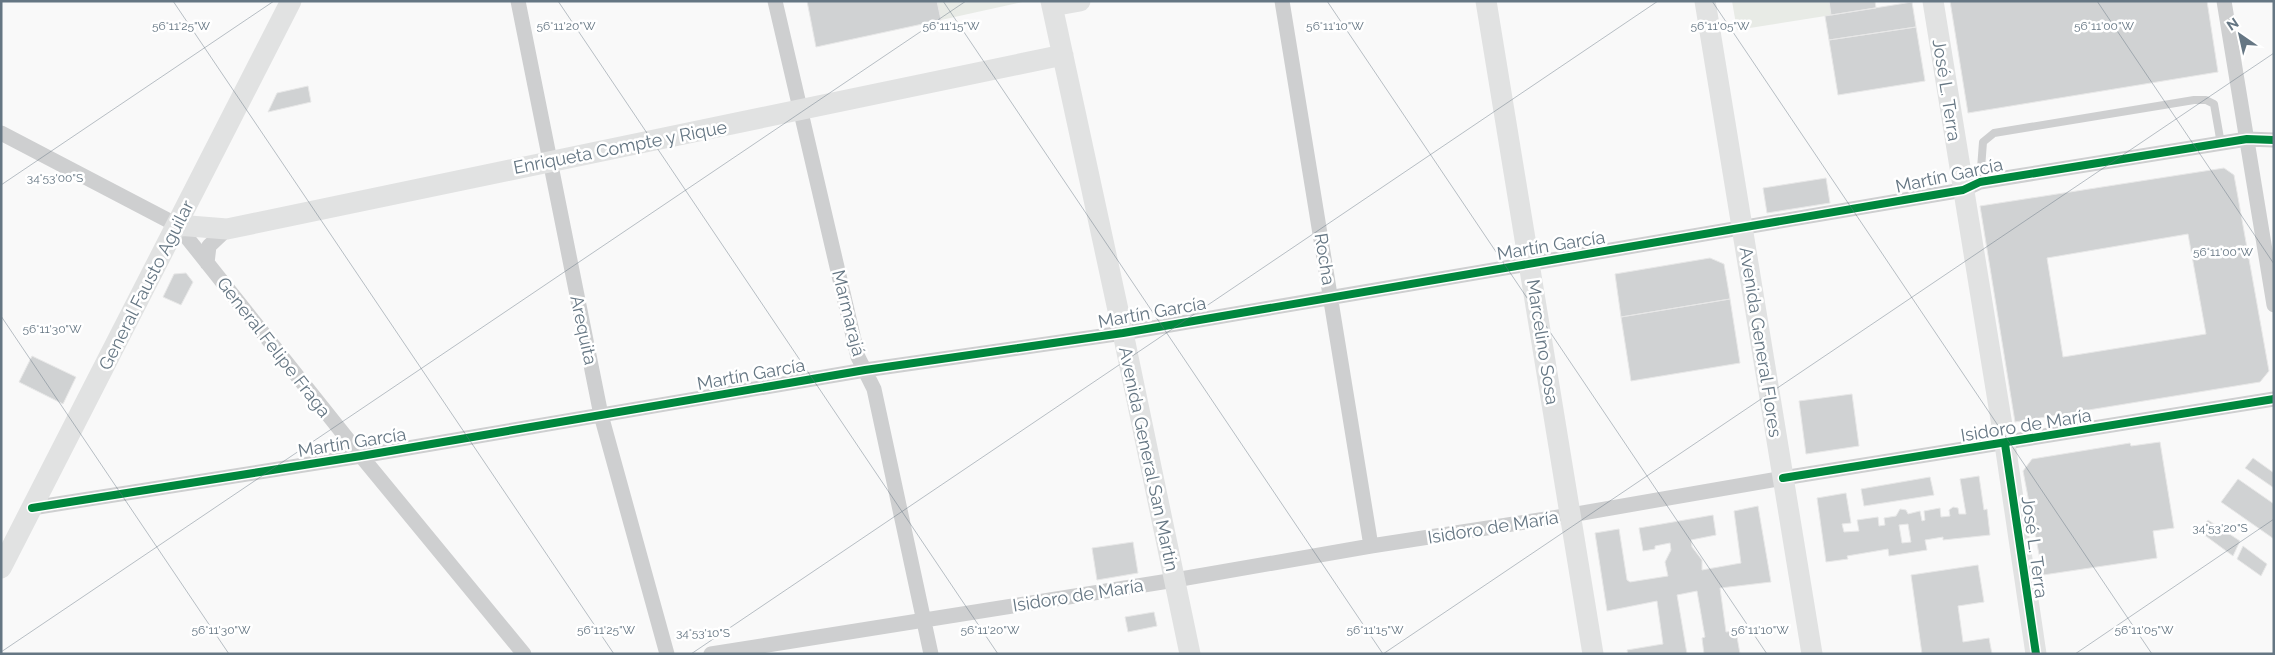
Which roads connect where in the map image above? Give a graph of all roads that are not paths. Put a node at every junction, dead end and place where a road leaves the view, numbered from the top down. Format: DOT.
graph roads {
  1 [pos="291,1"];
  2 [pos="518,1"];
  3 [pos="775,1"];
  4 [pos="1080,1"];
  5 [pos="1282,1"];
  6 [pos="1486,1"];
  7 [pos="1705,1"];
  8 [pos="1933,1"];
  9 [pos="2224,1"];
  10 [pos="1051,3"];
  11 [pos="1063,55"];
  12 [pos="800,110"];
  13 [pos="1,133"];
  14 [pos="2247,139"];
  15 [pos="2274,140"];
  16 [pos="2221,144"];
  17 [pos="549,161"];
  18 [pos="1971,186"];
  19 [pos="177,225"];
  20 [pos="1743,228"];
  21 [pos="227,229"];
  22 [pos="207,263"];
  23 [pos="1531,264"];
  24 [pos="1331,296"];
  25 [pos="2274,305"];
  26 [pos="1123,333"];
  27 [pos="865,370"];
  28 [pos="2274,399"];
  29 [pos="601,415"];
  30 [pos="2004,444"];
  31 [pos="361,456"];
  32 [pos="1783,478"];
  33 [pos="32,508"];
  34 [pos="1571,515"];
  35 [pos="1371,546"];
  36 [pos="1,568"];
  37 [pos="1175,580"];
  38 [pos="924,620"];
  39 [pos="524,654"];
  40 [pos="667,654"];
  41 [pos="711,654"];
  42 [pos="931,654"];
  43 [pos="1190,654"];
  44 [pos="1593,654"];
  45 [pos="1812,654"];
  46 [pos="2036,654"];
  1 -- 19 [label="street, General Fausto Aguilar"];
  2 -- 17 [label="street, Arequita"];
  3 -- 12 [label="street, Marmarajá"];
  4 -- 10 [label="street"];
  5 -- 24 [label="street, Rocha"];
  6 -- 23 [label="street, Marcelino Sosa"];
  7 -- 20 [label="street, Avenida General Flores"];
  8 -- 18 [label="street, José L. Terra"];
  9 -- 14 [label="street"];
  10 -- 11 [label="street, Avenida General San Martín"];
  11 -- 12 [label="street, Enriqueta Compte y Rique"];
  11 -- 26 [label="street, Avenida General San Martín"];
  12 -- 17 [label="street, Enriqueta Compte y Rique"];
  12 -- 27 [label="street, Marmarajá"];
  13 -- 19 [label="street"];
  14 -- 15 [label="street, Martín García"];
  14 -- 16 [label="street, Martín García"];
  14 -- 25 [label="street"];
  16 -- 18 [label="street, Martín García"];
  16 -- 18 [label="lane"];
  17 -- 21 [label="street, Enriqueta Compte y Rique"];
  17 -- 29 [label="street, Arequita"];
  18 -- 20 [label="street, Martín García"];
  18 -- 30 [label="street, José L. Terra"];
  19 -- 21 [label="street, Enriqueta Compte y Rique"];
  19 -- 22 [label="street, General Felipe Fraga"];
  19 -- 33 [label="street, General Fausto Aguilar"];
  20 -- 23 [label="street, Martín García"];
  20 -- 32 [label="street, Avenida General Flores"];
  21 -- 22 [label="street"];
  22 -- 31 [label="street, General Felipe Fraga"];
  23 -- 24 [label="street, Martín García"];
  23 -- 34 [label="street, Marcelino Sosa"];
  24 -- 26 [label="street, Martín García"];
  24 -- 35 [label="street, Rocha"];
  26 -- 27 [label="street, Martín García"];
  26 -- 37 [label="street, Avenida General San Martín"];
  27 -- 29 [label="street, Martín García"];
  27 -- 38 [label="street, Marmarajá"];
  28 -- 30 [label="street, Isidoro de María"];
  29 -- 31 [label="street, Martín García"];
  29 -- 40 [label="street, Arequita"];
  30 -- 32 [label="street, Isidoro de María"];
  30 -- 46 [label="street, José L. Terra"];
  31 -- 33 [label="street, Martín García"];
  31 -- 39 [label="street, General Felipe Fraga"];
  32 -- 34 [label="street, Isidoro de María"];
  32 -- 45 [label="street, Avenida General Flores"];
  33 -- 36 [label="street, General Fausto Aguilar"];
  34 -- 35 [label="street, Isidoro de María"];
  34 -- 44 [label="street, Marcelino Sosa"];
  35 -- 37 [label="street, Isidoro de María"];
  37 -- 38 [label="street, Isidoro de María"];
  37 -- 43 [label="street, Avenida General San Martín"];
  38 -- 41 [label="street, Isidoro de María"];
  38 -- 42 [label="street, Marmarajá"];
}
